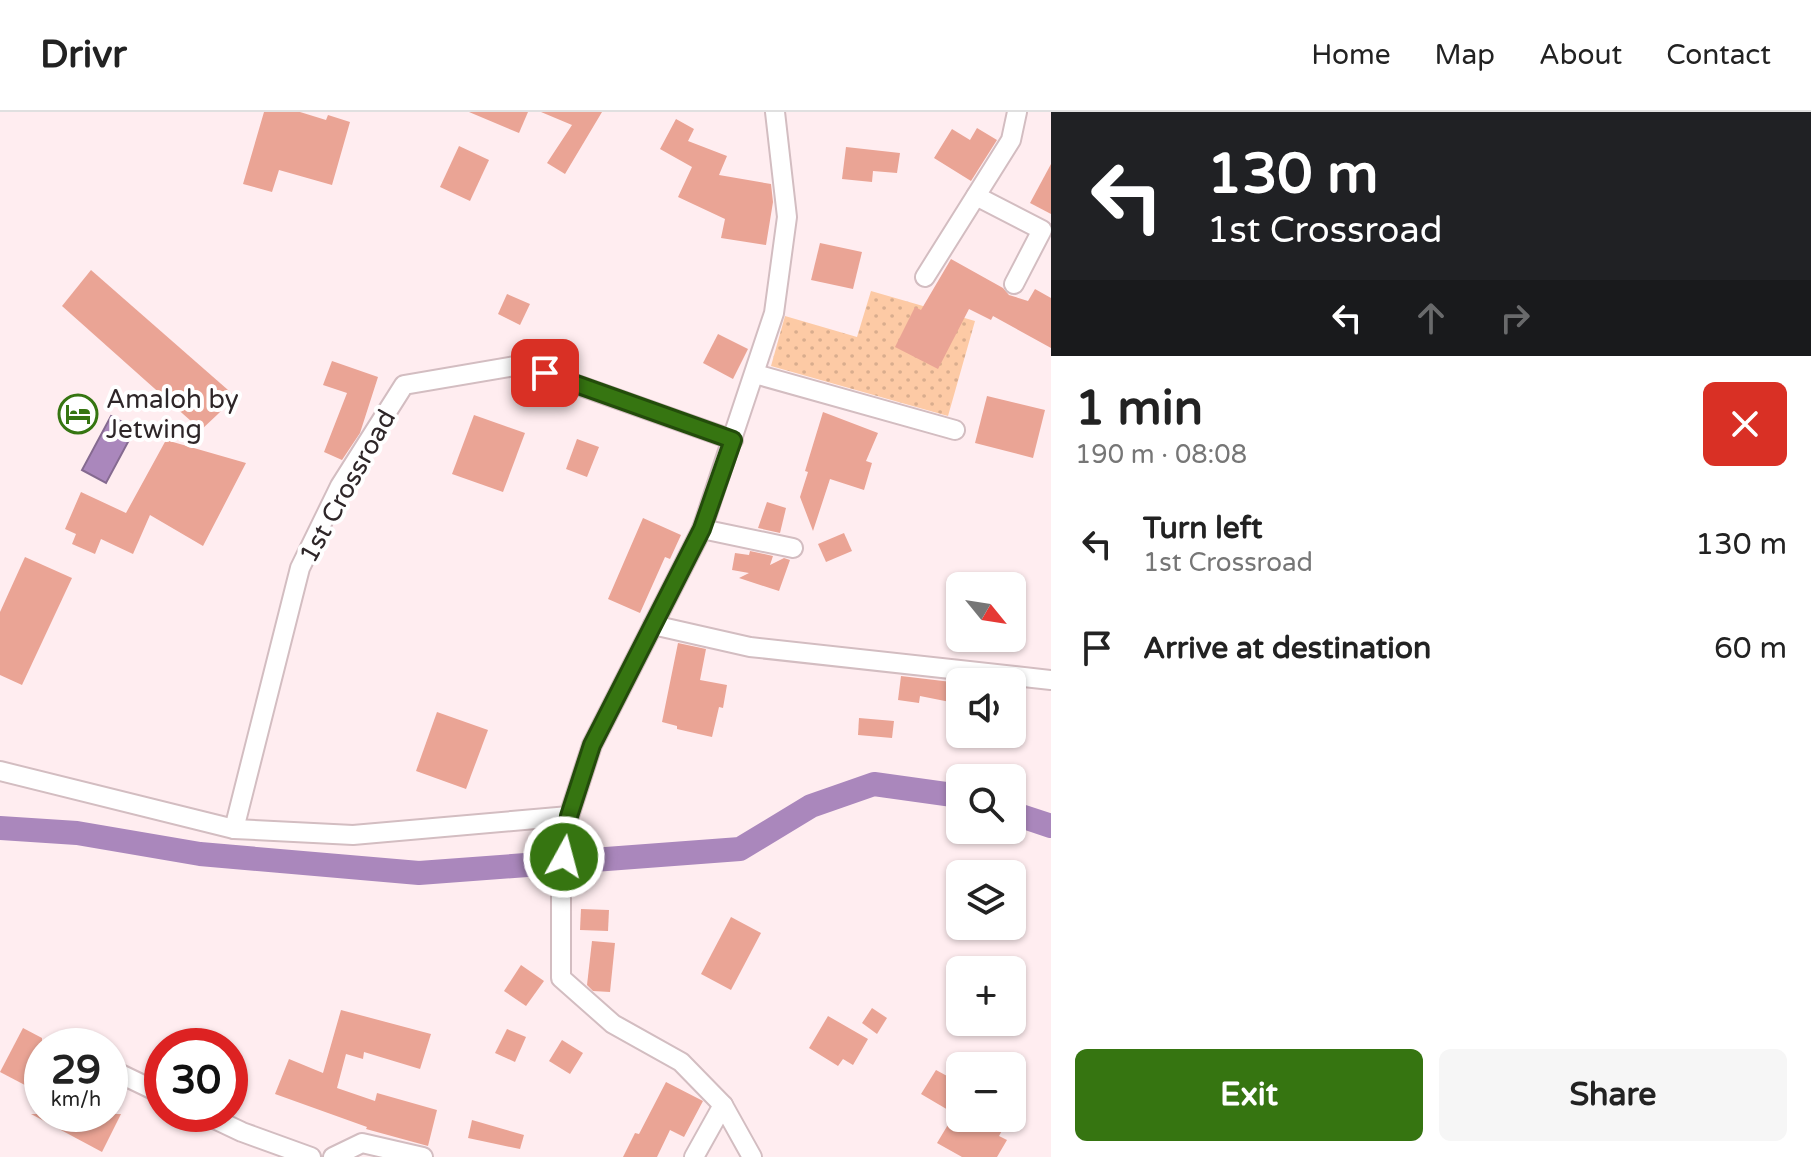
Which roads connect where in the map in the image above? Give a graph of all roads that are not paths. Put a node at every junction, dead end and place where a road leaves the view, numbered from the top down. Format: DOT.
graph roads {
  1 [pos="775,112"];
  2 [pos="1017,112"];
  3 [pos="976,196"];
  4 [pos="925,277"];
  5 [pos="1014,284"];
  6 [pos="755,374"];
  7 [pos="955,430"];
  8 [pos="733,440"];
  9 [pos="702,529"];
  10 [pos="793,548"];
  11 [pos="653,625"];
  12 [pos="1051,680"];
  13 [pos="0,771"];
  14 [pos="569,816"];
  15 [pos="234,829"];
  16 [pos="723,1105"];
  17 [pos="242,1132"];
  18 [pos="311,1157"];
  19 [pos="333,1157"];
  20 [pos="423,1157"];
  21 [pos="694,1157"];
  22 [pos="752,1157"];
  1 -- 6 [label="street"];
  2 -- 3 [label="street"];
  3 -- 4 [label="street"];
  3 -- 5 [label="street"];
  6 -- 7 [label="street"];
  6 -- 8 [label="street"];
  8 -- 9 [label="street"];
  8 -- 15 [label="street, 1st Crossroad"];
  9 -- 10 [label="street"];
  9 -- 11 [label="street"];
  11 -- 12 [label="street"];
  11 -- 14 [label="street"];
  13 -- 15 [label="street"];
  14 -- 15 [label="street"];
  14 -- 16 [label="street"];
  16 -- 21 [label="street"];
  16 -- 22 [label="street"];
  17 -- 18 [label="street"];
  19 -- 20 [label="street"];
}
